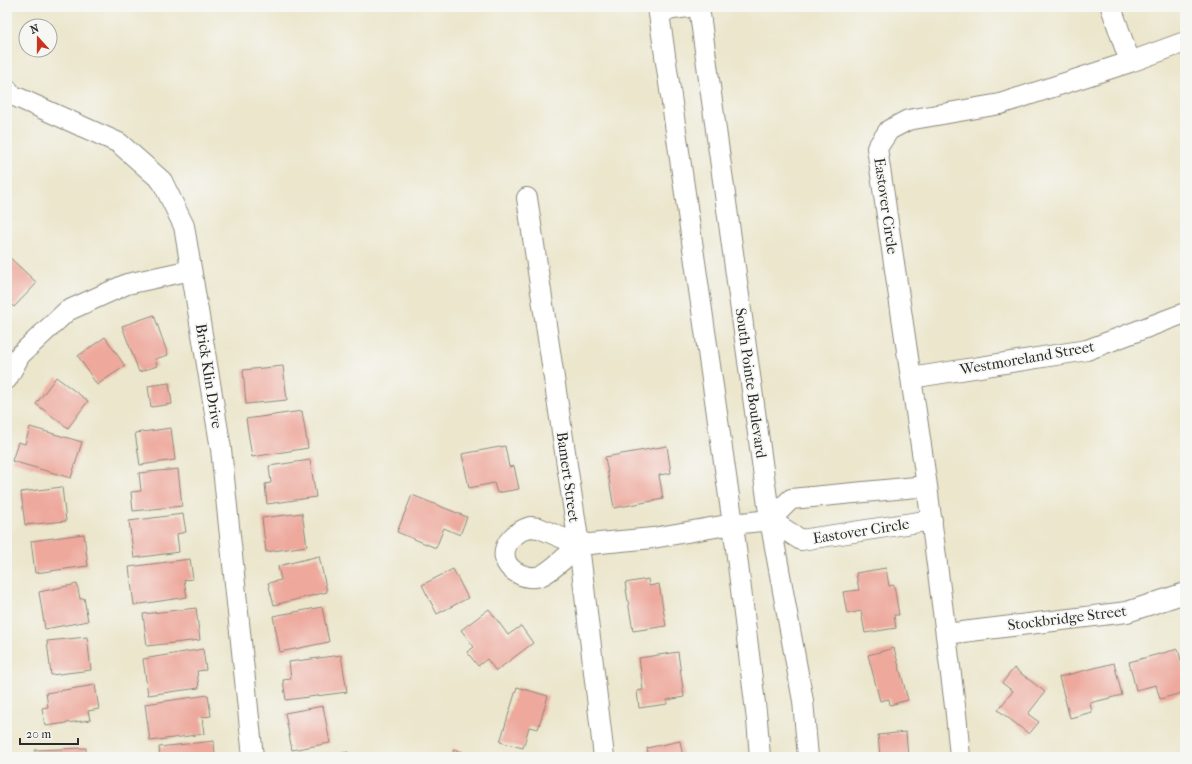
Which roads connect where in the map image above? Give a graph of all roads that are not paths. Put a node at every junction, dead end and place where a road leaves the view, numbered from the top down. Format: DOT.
graph roads {
  1 [pos="688,7"];
  2 [pos="699,7"];
  3 [pos="1111,7"];
  4 [pos="659,9"];
  5 [pos="1185,42"];
  6 [pos="1130,62"];
  7 [pos="7,89"];
  8 [pos="527,198"];
  9 [pos="192,270"];
  10 [pos="1185,313"];
  11 [pos="911,378"];
  12 [pos="7,379"];
  13 [pos="927,486"];
  14 [pos="770,520"];
  15 [pos="932,520"];
  16 [pos="733,524"];
  17 [pos="579,545"];
  18 [pos="1185,593"];
  19 [pos="946,634"];
  20 [pos="253,757"];
  21 [pos="604,757"];
  22 [pos="760,757"];
  23 [pos="808,757"];
  24 [pos="960,757"];
  1 -- 4 [label="street"];
  2 -- 14 [label="street, South Pointe Boulevard"];
  3 -- 6 [label="street"];
  4 -- 16 [label="street"];
  5 -- 6 [label="street, Eastover Circle"];
  6 -- 11 [label="street, Eastover Circle"];
  7 -- 9 [label="street, Brick Klin Drive"];
  8 -- 17 [label="street, Bamert Street"];
  9 -- 12 [label="street"];
  9 -- 20 [label="street, Brick Klin Drive"];
  10 -- 11 [label="street, Westmoreland Street"];
  11 -- 13 [label="street, Eastover Circle"];
  13 -- 14 [label="street"];
  13 -- 15 [label="street, Eastover Circle"];
  14 -- 15 [label="street, Eastover Circle"];
  14 -- 16 [label="street"];
  14 -- 23 [label="street, South Pointe Boulevard"];
  15 -- 19 [label="street, Eastover Circle"];
  16 -- 17 [label="street"];
  16 -- 22 [label="street"];
  17 -- 21 [label="street, Bamert Street"];
  18 -- 19 [label="street, Stockbridge Street"];
  19 -- 24 [label="street, Eastover Circle"];
}
